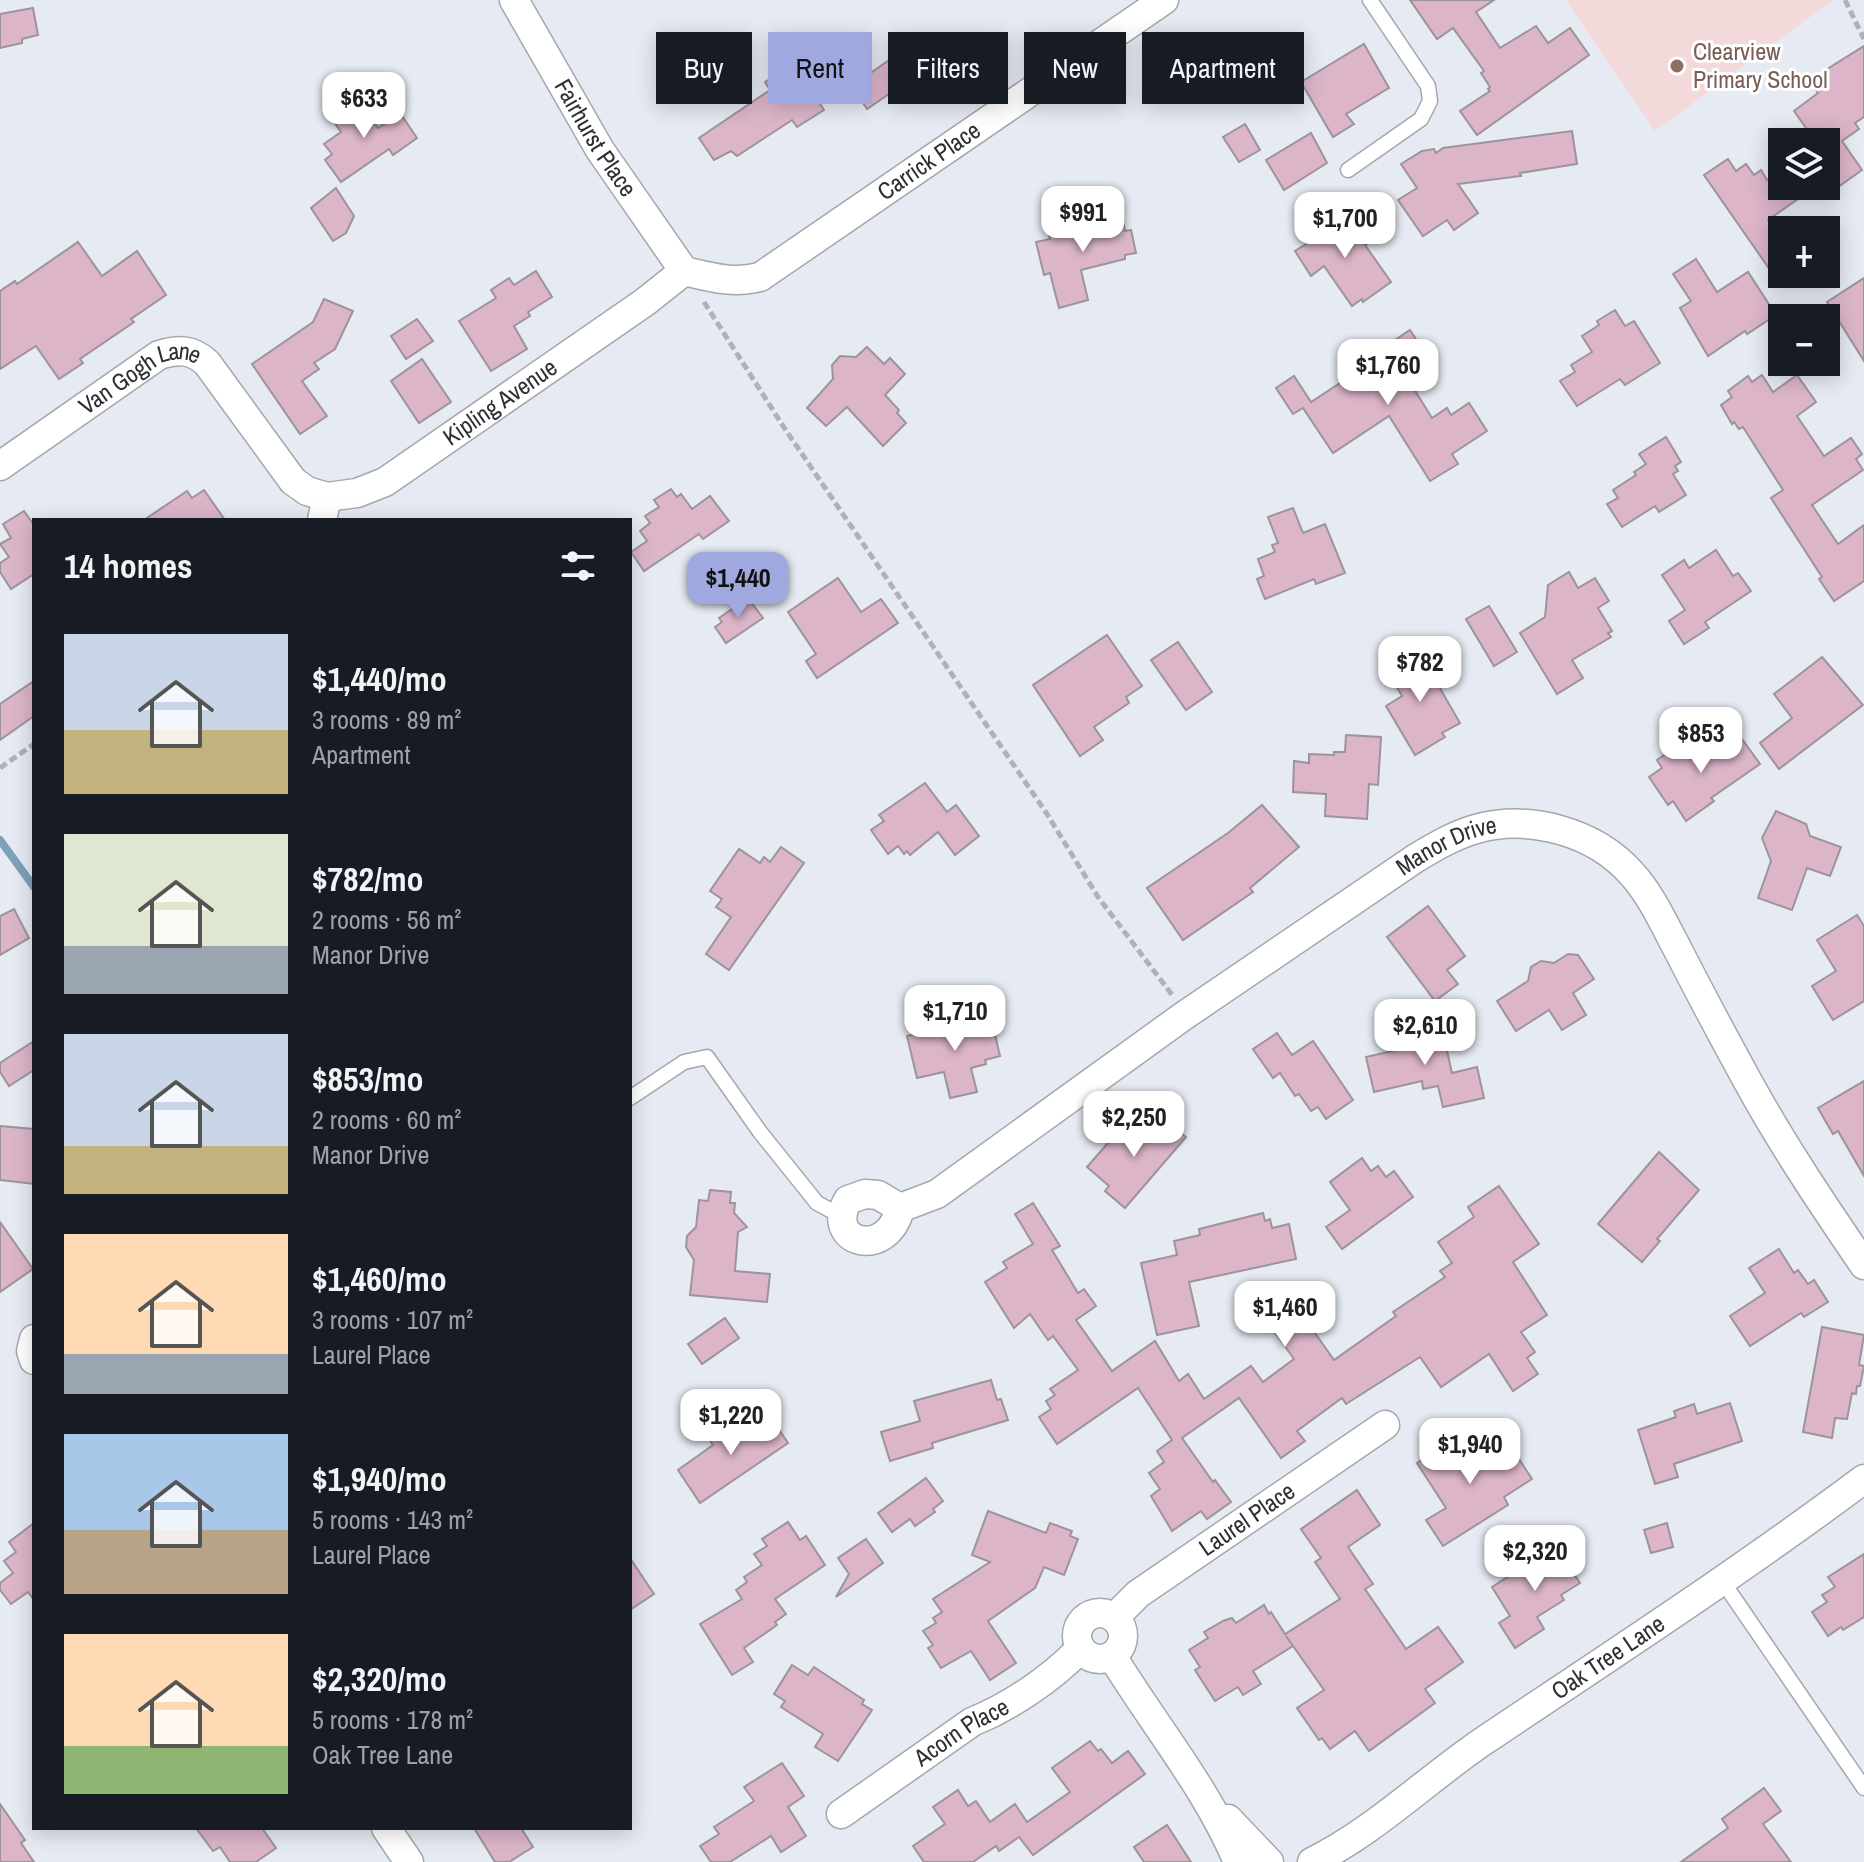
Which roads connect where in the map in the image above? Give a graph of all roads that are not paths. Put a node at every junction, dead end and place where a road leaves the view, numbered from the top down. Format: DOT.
graph roads {
  1 [pos="514,0"];
  2 [pos="1164,0"];
  3 [pos="1370,0"];
  4 [pos="1348,170"];
  5 [pos="684,271"];
  6 [pos="0,466"];
  7 [pos="324,508"];
  8 [pos="632,1097"];
  9 [pos="900,1208"];
  10 [pos="843,1211"];
  11 [pos="1864,1265"];
  12 [pos="1385,1425"];
  13 [pos="1864,1479"];
  14 [pos="1723,1582"];
  15 [pos="1114,1618"];
  16 [pos="1080,1649"];
  17 [pos="1112,1656"];
  18 [pos="1198,1785"];
  19 [pos="1864,1788"];
  20 [pos="841,1814"];
  21 [pos="387,1830"];
  22 [pos="1355,1839"];
  23 [pos="409,1862"];
  24 [pos="1238,1862"];
  25 [pos="1269,1862"];
  26 [pos="1312,1862"];
  27 [pos="1338,1862"];
  1 -- 5 [label="street, Fairhurst Place"];
  2 -- 5 [label="street, Carrick Place"];
  3 -- 4 [label="lane"];
  5 -- 7 [label="street, Kipling Avenue"];
  6 -- 7 [label="street, Van Gogh Lane"];
  8 -- 10 [label="lane"];
  9 -- 10 [label="street"];
  9 -- 10 [label="street"];
  9 -- 11 [label="street, Manor Drive"];
  12 -- 15 [label="street, Laurel Place"];
  13 -- 14 [label="street, Oak Tree Lane"];
  14 -- 19 [label="lane"];
  14 -- 22 [label="street, Oak Tree Lane"];
  15 -- 16 [label="street"];
  15 -- 17 [label="street"];
  16 -- 17 [label="street"];
  16 -- 20 [label="street, Acorn Place"];
  17 -- 18 [label="street"];
  18 -- 24 [label="street"];
  18 -- 25 [label="street"];
  21 -- 23 [label="street"];
  22 -- 26 [label="street, Oak Tree Lane"];
  22 -- 27 [label="street, Oak Tree Lane"];
}
